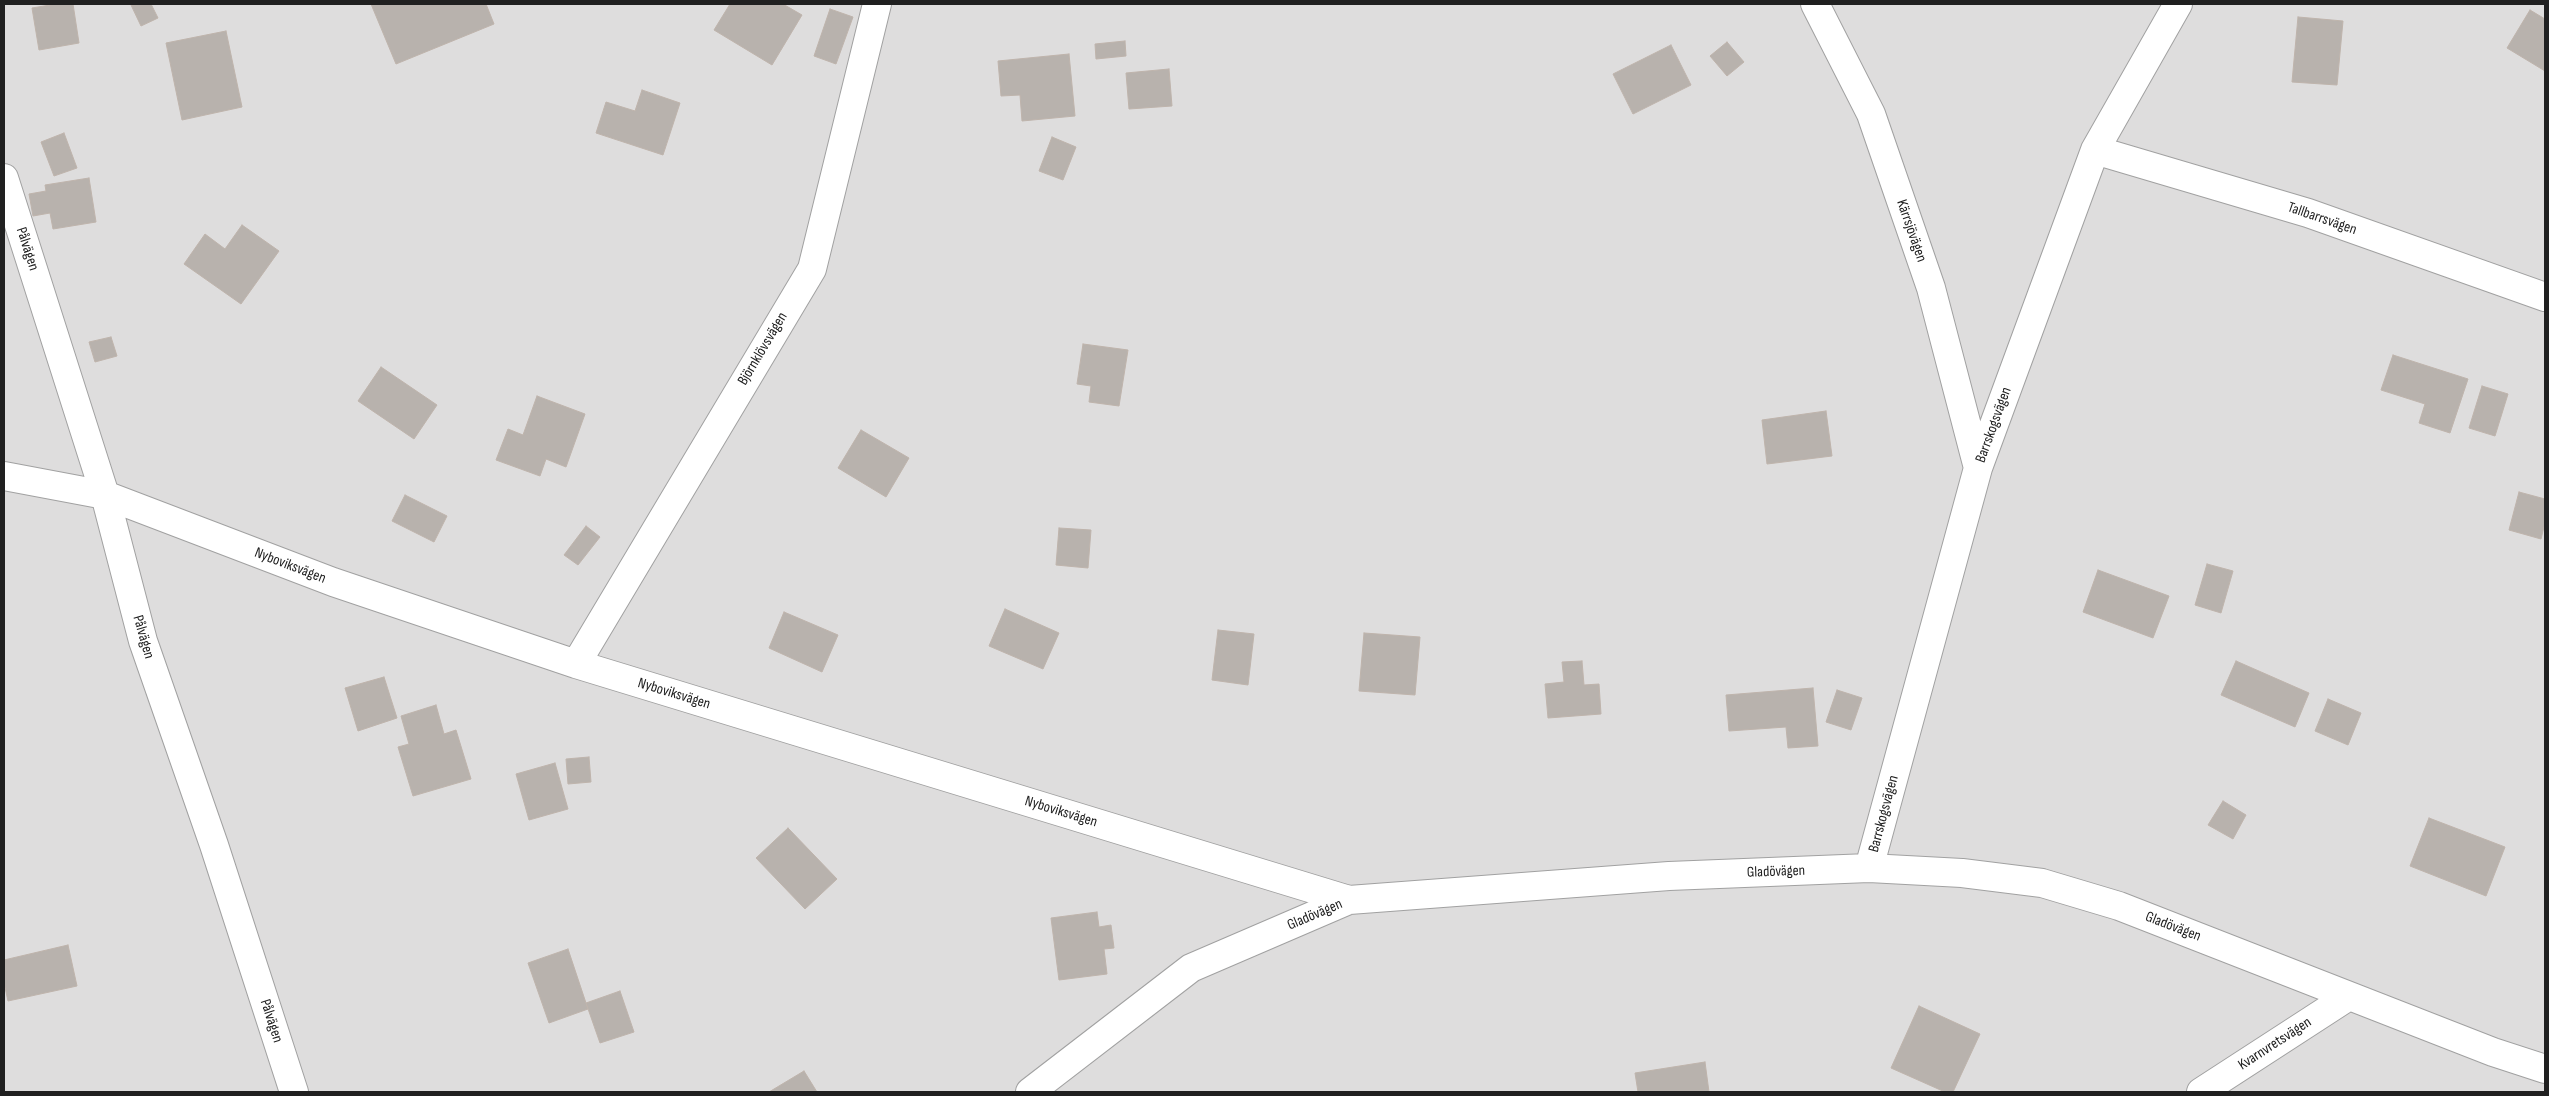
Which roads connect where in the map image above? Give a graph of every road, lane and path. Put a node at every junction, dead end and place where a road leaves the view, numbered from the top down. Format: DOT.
graph roads {
  1 [pos="877,4"];
  2 [pos="1815,4"];
  3 [pos="2178,4"];
  4 [pos="2095,150"];
  5 [pos="4,178"];
  6 [pos="2545,298"];
  7 [pos="1978,468"];
  8 [pos="4,476"];
  9 [pos="105,495"];
  10 [pos="576,664"];
  11 [pos="1869,868"];
  12 [pos="1349,900"];
  13 [pos="2349,996"];
  14 [pos="2545,1069"];
  15 [pos="294,1092"];
  16 [pos="1030,1092"];
  17 [pos="2200,1092"];
  1 -- 10 [label="street, Björnklövsvägen"];
  2 -- 7 [label="street, Kärrsjövägen"];
  3 -- 4 [label="street, Barrskogsvägen"];
  4 -- 6 [label="street, Tallbarrsvägen"];
  4 -- 7 [label="street, Barrskogsvägen"];
  5 -- 9 [label="street, Pålvägen"];
  7 -- 11 [label="street, Barrskogsvägen"];
  8 -- 9 [label="street, Nyboviksvägen"];
  9 -- 10 [label="street, Nyboviksvägen"];
  9 -- 15 [label="street, Pålvägen"];
  10 -- 12 [label="street, Nyboviksvägen"];
  11 -- 12 [label="street, Gladövägen"];
  11 -- 13 [label="street, Gladövägen"];
  12 -- 16 [label="street, Gladövägen"];
  13 -- 14 [label="street, Gladövägen"];
  13 -- 17 [label="street, Kvarnvretsvägen"];
}
